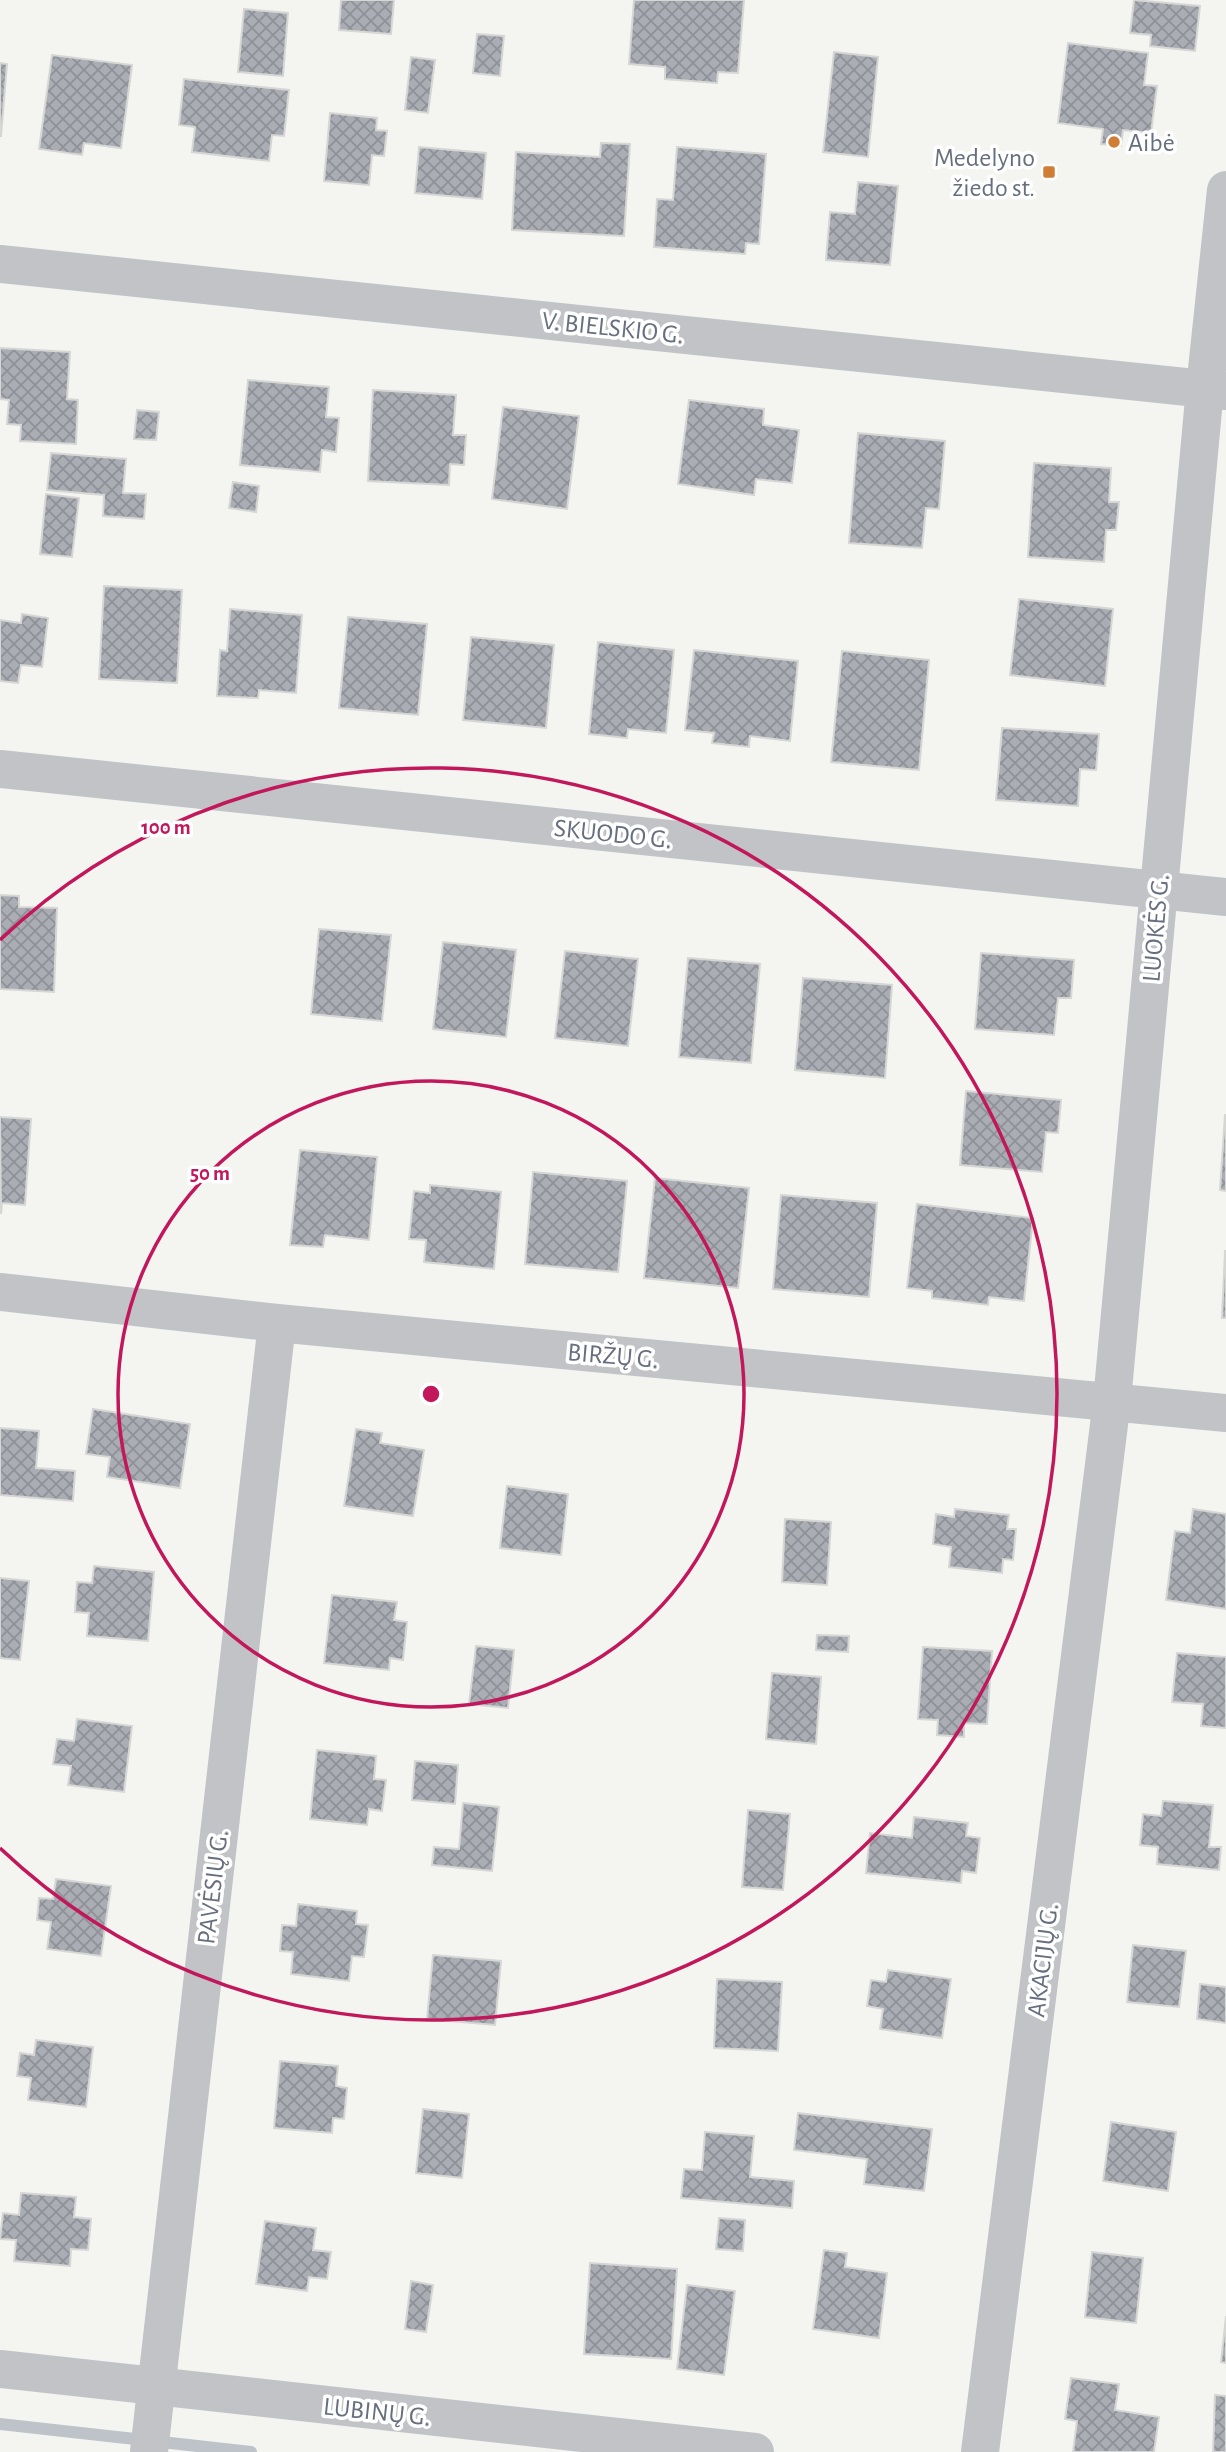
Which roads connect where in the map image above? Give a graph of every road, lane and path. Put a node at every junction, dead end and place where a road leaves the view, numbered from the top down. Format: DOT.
graph roads {
  1 [pos="1226,190"];
  2 [pos="0,264"];
  3 [pos="1215,389"];
  4 [pos="0,769"];
  5 [pos="1158,890"];
  6 [pos="1226,897"];
  7 [pos="0,1292"];
  8 [pos="277,1323"];
  9 [pos="1112,1401"];
  10 [pos="1226,1413"];
  11 [pos="1104,1468"];
  12 [pos="0,2369"];
  13 [pos="154,2398"];
  14 [pos="149,2452"];
  15 [pos="755,2452"];
  16 [pos="979,2452"];
  1 -- 3 [label="street, LUOKĖS G."];
  2 -- 3 [label="street, V. BIELSKIO G."];
  3 -- 5 [label="street, LUOKĖS G."];
  4 -- 5 [label="street, SKUODO G."];
  5 -- 6 [label="street, SKUODO G."];
  5 -- 9 [label="street, LUOKĖS G."];
  7 -- 8 [label="street, BIRŽŲ G."];
  8 -- 9 [label="street, BIRŽŲ G."];
  8 -- 13 [label="street, PAVĖSIŲ G."];
  9 -- 10 [label="street, BIRŽŲ G."];
  9 -- 11 [label="street, LUOKĖS G."];
  11 -- 16 [label="street, AKACIJŲ G."];
  12 -- 13 [label="street, LUBINŲ G."];
  13 -- 14 [label="street, PAVĖSIŲ G."];
  13 -- 15 [label="street, LUBINŲ G."];
}
